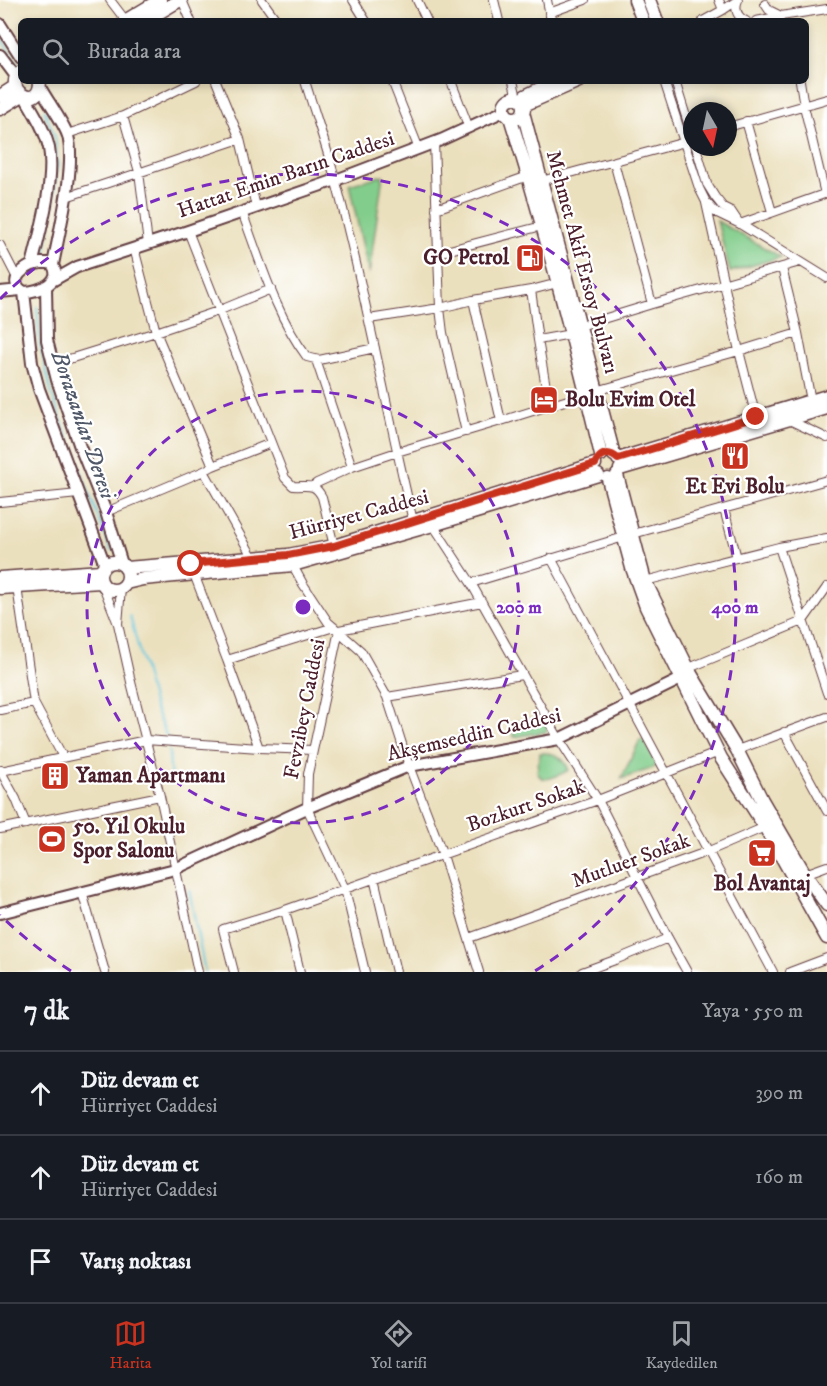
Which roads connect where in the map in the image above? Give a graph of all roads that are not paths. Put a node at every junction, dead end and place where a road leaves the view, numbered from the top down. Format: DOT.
graph roads {
  1 [pos="110,0"];
  2 [pos="160,0"];
  3 [pos="181,0"];
  4 [pos="262,0"];
  5 [pos="353,0"];
  6 [pos="417,0"];
  7 [pos="494,0"];
  8 [pos="547,0"];
  9 [pos="585,0"];
  10 [pos="635,0"];
  11 [pos="649,0"];
  12 [pos="719,0"];
  13 [pos="738,0"];
  14 [pos="764,2"];
  15 [pos="827,9"];
  16 [pos="723,10"];
  17 [pos="550,17"];
  18 [pos="786,17"];
  19 [pos="124,18"];
  20 [pos="131,18"];
  21 [pos="150,18"];
  22 [pos="190,18"];
  23 [pos="275,18"];
  24 [pos="364,18"];
  25 [pos="426,18"];
  26 [pos="497,18"];
  27 [pos="642,18"];
  28 [pos="656,18"];
  29 [pos="708,18"];
  30 [pos="741,18"];
  31 [pos="760,18"];
  32 [pos="0,24"];
  33 [pos="18,52"];
  34 [pos="0,55"];
  35 [pos="18,83"];
  36 [pos="42,84"];
  37 [pos="190,84"];
  38 [pos="217,84"];
  39 [pos="306,84"];
  40 [pos="393,84"];
  41 [pos="452,84"];
  42 [pos="514,84"];
  43 [pos="551,84"];
  44 [pos="571,84"];
  45 [pos="665,84"];
  46 [pos="676,84"];
  47 [pos="800,84"];
  48 [pos="19,85"];
  49 [pos="0,96"];
  50 [pos="827,99"];
  51 [pos="521,104"];
  52 [pos="804,106"];
  53 [pos="683,107"];
  54 [pos="0,109"];
  55 [pos="507,114"];
  56 [pos="123,116"];
  57 [pos="746,122"];
  58 [pos="737,124"];
  59 [pos="469,128"];
  60 [pos="67,134"];
  61 [pos="683,136"];
  62 [pos="240,139"];
  63 [pos="434,142"];
  64 [pos="683,143"];
  65 [pos="419,149"];
  66 [pos="689,156"];
  67 [pos="699,156"];
  68 [pos="614,162"];
  69 [pos="139,172"];
  70 [pos="528,176"];
  71 [pos="336,180"];
  72 [pos="541,181"];
  73 [pos="826,194"];
  74 [pos="66,196"];
  75 [pos="706,202"];
  76 [pos="256,207"];
  77 [pos="436,208"];
  78 [pos="242,212"];
  79 [pos="772,212"];
  80 [pos="740,224"];
  81 [pos="542,226"];
  82 [pos="188,231"];
  83 [pos="0,244"];
  84 [pos="148,244"];
  85 [pos="134,248"];
  86 [pos="438,253"];
  87 [pos="800,262"];
  88 [pos="32,265"];
  89 [pos="54,266"];
  90 [pos="77,267"];
  91 [pos="782,268"];
  92 [pos="827,278"];
  93 [pos="50,283"];
  94 [pos="558,283"];
  95 [pos="724,283"];
  96 [pos="20,285"];
  97 [pos="271,288"];
  98 [pos="0,290"];
  99 [pos="531,290"];
  100 [pos="473,300"];
  101 [pos="652,304"];
  102 [pos="440,308"];
  103 [pos="218,310"];
  104 [pos="369,319"];
  105 [pos="576,330"];
  106 [pos="156,332"];
  107 [pos="798,333"];
  108 [pos="538,340"];
  109 [pos="375,348"];
  110 [pos="739,351"];
  111 [pos="316,360"];
  112 [pos="53,364"];
  113 [pos="591,392"];
  114 [pos="827,396"];
  115 [pos="810,400"];
  116 [pos="549,405"];
  117 [pos="827,408"];
  118 [pos="756,417"];
  119 [pos="788,419"];
  120 [pos="501,421"];
  121 [pos="466,432"];
  122 [pos="827,438"];
  123 [pos="271,443"];
  124 [pos="396,452"];
  125 [pos="213,466"];
  126 [pos="352,466"];
  127 [pos="609,466"];
  128 [pos="204,471"];
  129 [pos="827,480"];
  130 [pos="314,486"];
  131 [pos="78,494"];
  132 [pos="0,501"];
  133 [pos="724,509"];
  134 [pos="106,512"];
  135 [pos="414,521"];
  136 [pos="433,525"];
  137 [pos="628,536"];
  138 [pos="827,538"];
  139 [pos="334,546"];
  140 [pos="779,547"];
  141 [pos="253,558"];
  142 [pos="551,558"];
  143 [pos="737,558"];
  144 [pos="291,560"];
  145 [pos="124,566"];
  146 [pos="194,574"];
  147 [pos="102,576"];
  148 [pos="0,578"];
  149 [pos="645,581"];
  150 [pos="471,583"];
  151 [pos="124,586"];
  152 [pos="17,587"];
  153 [pos="827,587"];
  154 [pos="0,588"];
  155 [pos="482,602"];
  156 [pos="803,621"];
  157 [pos="118,624"];
  158 [pos="336,628"];
  159 [pos="227,660"];
  160 [pos="689,668"];
  161 [pos="522,675"];
  162 [pos="681,679"];
  163 [pos="827,693"];
  164 [pos="387,697"];
  165 [pos="34,703"];
  166 [pos="630,704"];
  167 [pos="0,710"];
  168 [pos="827,717"];
  169 [pos="784,732"];
  170 [pos="559,739"];
  171 [pos="146,740"];
  172 [pos="259,748"];
  173 [pos="313,750"];
  174 [pos="737,750"];
  175 [pos="718,753"];
  176 [pos="63,757"];
  177 [pos="410,766"];
  178 [pos="1,771"];
  179 [pos="666,773"];
  180 [pos="160,796"];
  181 [pos="598,801"];
  182 [pos="307,808"];
  183 [pos="827,811"];
  184 [pos="26,824"];
  185 [pos="765,827"];
  186 [pos="0,829"];
  187 [pos="709,851"];
  188 [pos="443,855"];
  189 [pos="827,866"];
  190 [pos="175,869"];
  191 [pos="805,874"];
  192 [pos="638,877"];
  193 [pos="374,878"];
  194 [pos="345,889"];
  195 [pos="82,892"];
  196 [pos="827,906"];
  197 [pos="285,910"];
  198 [pos="0,913"];
  199 [pos="826,933"];
  200 [pos="469,938"];
  201 [pos="668,938"];
  202 [pos="827,958"];
  203 [pos="105,972"];
  204 [pos="198,972"];
  205 [pos="234,972"];
  206 [pos="300,972"];
  207 [pos="365,972"];
  208 [pos="396,972"];
  209 [pos="479,972"];
  210 [pos="582,972"];
  211 [pos="687,972"];
  212 [pos="773,972"];
  213 [pos="790,972"];
  1 -- 19 [label="street"];
  2 -- 20 [label="main road"];
  3 -- 21 [label="main road"];
  3 -- 22 [label="street"];
  4 -- 23 [label="street"];
  5 -- 24 [label="street"];
  6 -- 25 [label="street"];
  7 -- 26 [label="street"];
  8 -- 17 [label="street"];
  9 -- 17 [label="street"];
  10 -- 27 [label="main road"];
  11 -- 28 [label="main road"];
  12 -- 16 [label="street"];
  13 -- 16 [label="street"];
  13 -- 30 [label="street"];
  14 -- 18 [label="street"];
  14 -- 31 [label="street"];
  15 -- 18 [label="street"];
  16 -- 29 [label="street"];
  32 -- 33 [label="main road"];
  34 -- 35 [label="main road"];
  36 -- 48 [label="main road"];
  36 -- 60 [label="main road"];
  37 -- 56 [label="street"];
  38 -- 62 [label="street"];
  39 -- 71 [label="street"];
  40 -- 65 [label="street"];
  41 -- 59 [label="street"];
  42 -- 51 [label="street"];
  43 -- 51 [label="main road"];
  44 -- 51 [label="main road"];
  45 -- 61 [label="street"];
  46 -- 53 [label="street"];
  47 -- 52 [label="street"];
  48 -- 49 [label="main road"];
  48 -- 54 [label="main road"];
  48 -- 88 [label="main road"];
  50 -- 52 [label="street"];
  51 -- 55 [label="main road"];
  51 -- 55 [label="main road"];
  51 -- 72 [label="main road, Mehmet Akif Ersoy Bulvarı"];
  52 -- 57 [label="street"];
  52 -- 73 [label="street"];
  55 -- 59 [label="main road, Hattat Emin Barın Caddesi"];
  55 -- 70 [label="main road, Mehmet Akif Ersoy Bulvarı"];
  56 -- 60 [label="street"];
  56 -- 69 [label="street"];
  57 -- 58 [label="street"];
  57 -- 79 [label="street"];
  59 -- 63 [label="main road, Hattat Emin Barın Caddesi"];
  60 -- 74 [label="main road"];
  62 -- 69 [label="street"];
  62 -- 76 [label="street"];
  63 -- 65 [label="main road, Hattat Emin Barın Caddesi"];
  63 -- 77 [label="street"];
  64 -- 68 [label="street"];
  65 -- 71 [label="main road, Hattat Emin Barın Caddesi"];
  66 -- 75 [label="street"];
  67 -- 80 [label="street"];
  68 -- 72 [label="street"];
  68 -- 101 [label="street"];
  69 -- 74 [label="street"];
  69 -- 84 [label="street"];
  70 -- 77 [label="street"];
  70 -- 81 [label="main road, Mehmet Akif Ersoy Bulvarı"];
  71 -- 76 [label="main road, Hattat Emin Barın Caddesi"];
  71 -- 104 [label="street"];
  72 -- 105 [label="main road, Mehmet Akif Ersoy Bulvarı"];
  73 -- 79 [label="street"];
  74 -- 89 [label="main road"];
  75 -- 80 [label="street"];
  75 -- 95 [label="street"];
  76 -- 78 [label="main road, Hattat Emin Barın Caddesi"];
  77 -- 86 [label="street"];
  78 -- 82 [label="main road, Hattat Emin Barın Caddesi"];
  78 -- 97 [label="street"];
  79 -- 80 [label="street"];
  80 -- 87 [label="street"];
  81 -- 86 [label="street"];
  81 -- 94 [label="main road, Mehmet Akif Ersoy Bulvarı"];
  82 -- 84 [label="main road, Hattat Emin Barın Caddesi"];
  82 -- 103 [label="street"];
  83 -- 96 [label="street"];
  84 -- 85 [label="main road, Hattat Emin Barın Caddesi"];
  85 -- 90 [label="main road, Hattat Emin Barın Caddesi"];
  85 -- 106 [label="street"];
  86 -- 102 [label="street"];
  87 -- 91 [label="street"];
  87 -- 92 [label="street"];
  88 -- 89 [label="main road"];
  88 -- 96 [label="main road"];
  89 -- 90 [label="main road"];
  89 -- 93 [label="main road"];
  90 -- 93 [label="main road"];
  91 -- 95 [label="street"];
  91 -- 107 [label="street"];
  93 -- 96 [label="main road"];
  93 -- 112 [label="main road"];
  94 -- 99 [label="street"];
  94 -- 105 [label="main road, Mehmet Akif Ersoy Bulvarı"];
  95 -- 101 [label="street"];
  95 -- 110 [label="street"];
  96 -- 98 [label="main road"];
  96 -- 131 [label="main road"];
  97 -- 103 [label="street"];
  97 -- 111 [label="street"];
  99 -- 100 [label="street"];
  99 -- 108 [label="street"];
  100 -- 102 [label="street"];
  100 -- 120 [label="street"];
  101 -- 105 [label="street"];
  102 -- 104 [label="street"];
  102 -- 121 [label="street"];
  103 -- 106 [label="street"];
  103 -- 123 [label="street"];
  104 -- 109 [label="street"];
  105 -- 108 [label="street"];
  105 -- 113 [label="main road, Mehmet Akif Ersoy Bulvarı"];
  106 -- 112 [label="street"];
  106 -- 125 [label="street"];
  107 -- 110 [label="street"];
  107 -- 115 [label="street"];
  108 -- 116 [label="street"];
  109 -- 111 [label="street"];
  109 -- 124 [label="street"];
  110 -- 113 [label="street"];
  110 -- 118 [label="street"];
  111 -- 126 [label="street"];
  112 -- 134 [label="main road"];
  113 -- 116 [label="street"];
  113 -- 127 [label="main road, Mehmet Akif Ersoy Bulvarı"];
  114 -- 115 [label="main road, Hürriyet Caddesi"];
  115 -- 118 [label="main road, Hürriyet Caddesi"];
  116 -- 120 [label="street"];
  117 -- 119 [label="main road, Hürriyet Caddesi"];
  118 -- 127 [label="main road, Hürriyet Caddesi"];
  119 -- 122 [label="street"];
  119 -- 127 [label="main road, Hürriyet Caddesi"];
  120 -- 121 [label="street"];
  121 -- 124 [label="street"];
  123 -- 125 [label="street"];
  123 -- 130 [label="street"];
  124 -- 126 [label="street"];
  124 -- 135 [label="street"];
  125 -- 128 [label="street"];
  126 -- 130 [label="street"];
  127 -- 135 [label="main road, Hürriyet Caddesi"];
  127 -- 136 [label="main road, Hürriyet Caddesi"];
  127 -- 137 [label="main road, Mehmet Akif Ersoy Bulvarı"];
  128 -- 134 [label="street"];
  128 -- 141 [label="street"];
  129 -- 133 [label="street"];
  130 -- 139 [label="street"];
  131 -- 132 [label="street"];
  131 -- 147 [label="main road"];
  133 -- 137 [label="street"];
  133 -- 143 [label="street"];
  134 -- 145 [label="main road"];
  135 -- 139 [label="main road, Hürriyet Caddesi"];
  136 -- 144 [label="main road, Hürriyet Caddesi"];
  136 -- 150 [label="street"];
  137 -- 142 [label="street"];
  137 -- 149 [label="main road, Mehmet Akif Ersoy Bulvarı"];
  137 -- 162 [label="main road, Mehmet Akif Ersoy Bulvarı"];
  138 -- 140 [label="street"];
  139 -- 144 [label="main road, Hürriyet Caddesi"];
  140 -- 143 [label="street"];
  140 -- 156 [label="street"];
  141 -- 144 [label="main road, Hürriyet Caddesi"];
  141 -- 145 [label="main road, Hürriyet Caddesi"];
  142 -- 150 [label="street"];
  142 -- 166 [label="street"];
  143 -- 149 [label="street"];
  144 -- 146 [label="main road, Hürriyet Caddesi"];
  144 -- 158 [label="street, Fevzibey Caddesi"];
  145 -- 147 [label="main road"];
  145 -- 151 [label="main road"];
  146 -- 151 [label="main road, Hürriyet Caddesi"];
  146 -- 159 [label="street"];
  147 -- 148 [label="main road"];
  147 -- 151 [label="main road"];
  147 -- 152 [label="main road"];
  147 -- 157 [label="street"];
  149 -- 160 [label="main road, Mehmet Akif Ersoy Bulvarı"];
  150 -- 155 [label="street"];
  151 -- 157 [label="street"];
  152 -- 154 [label="main road"];
  152 -- 165 [label="street"];
  153 -- 156 [label="street"];
  155 -- 158 [label="street"];
  155 -- 161 [label="street"];
  156 -- 160 [label="street"];
  156 -- 163 [label="street"];
  157 -- 171 [label="street"];
  158 -- 159 [label="street"];
  158 -- 164 [label="street"];
  158 -- 173 [label="street, Fevzibey Caddesi"];
  159 -- 172 [label="street"];
  160 -- 174 [label="main road, Mehmet Akif Ersoy Bulvarı"];
  161 -- 164 [label="street"];
  161 -- 170 [label="street"];
  162 -- 166 [label="main road, Akşemseddin Caddesi"];
  162 -- 175 [label="main road, Mehmet Akif Ersoy Bulvarı"];
  164 -- 177 [label="street"];
  165 -- 167 [label="street"];
  165 -- 176 [label="street"];
  166 -- 170 [label="main road, Akşemseddin Caddesi"];
  166 -- 179 [label="street"];
  168 -- 169 [label="street"];
  169 -- 174 [label="street"];
  169 -- 183 [label="street"];
  170 -- 177 [label="main road, Akşemseddin Caddesi"];
  170 -- 181 [label="street"];
  171 -- 172 [label="street"];
  171 -- 176 [label="street"];
  171 -- 180 [label="street"];
  172 -- 173 [label="street"];
  173 -- 182 [label="street, Fevzibey Caddesi"];
  174 -- 191 [label="main road, Mehmet Akif Ersoy Bulvarı"];
  175 -- 179 [label="street, Bozkurt Sokak"];
  175 -- 185 [label="main road, Mehmet Akif Ersoy Bulvarı"];
  176 -- 178 [label="street"];
  177 -- 182 [label="main road, Akşemseddin Caddesi"];
  177 -- 188 [label="street"];
  178 -- 184 [label="street"];
  179 -- 181 [label="street, Bozkurt Sokak"];
  179 -- 187 [label="street"];
  180 -- 184 [label="street"];
  180 -- 190 [label="street"];
  181 -- 188 [label="street, Bozkurt Sokak"];
  181 -- 192 [label="street"];
  182 -- 190 [label="main road, Akşemseddin Caddesi"];
  182 -- 194 [label="street, Fevzibey Caddesi"];
  184 -- 186 [label="street"];
  185 -- 187 [label="street, Mutluer Sokak"];
  185 -- 199 [label="main road, Mehmet Akif Ersoy Bulvarı"];
  187 -- 192 [label="street, Mutluer Sokak"];
  187 -- 212 [label="street"];
  188 -- 193 [label="street, Bozkurt Sokak"];
  188 -- 200 [label="street"];
  189 -- 191 [label="street"];
  190 -- 195 [label="main road, Akşemseddin Caddesi"];
  190 -- 204 [label="street"];
  191 -- 196 [label="main road, Mehmet Akif Ersoy Bulvarı"];
  192 -- 200 [label="street, Mutluer Sokak"];
  192 -- 201 [label="street"];
  193 -- 194 [label="street, Bozkurt Sokak"];
  193 -- 208 [label="street"];
  194 -- 197 [label="street, Bozkurt Sokak"];
  194 -- 207 [label="street, Fevzibey Caddesi"];
  195 -- 198 [label="main road, Akşemseddin Caddesi"];
  195 -- 203 [label="street"];
  197 -- 205 [label="street, Bozkurt Sokak"];
  197 -- 206 [label="street"];
  200 -- 209 [label="street"];
  201 -- 210 [label="street"];
  201 -- 211 [label="street"];
  202 -- 213 [label="street"];
}
